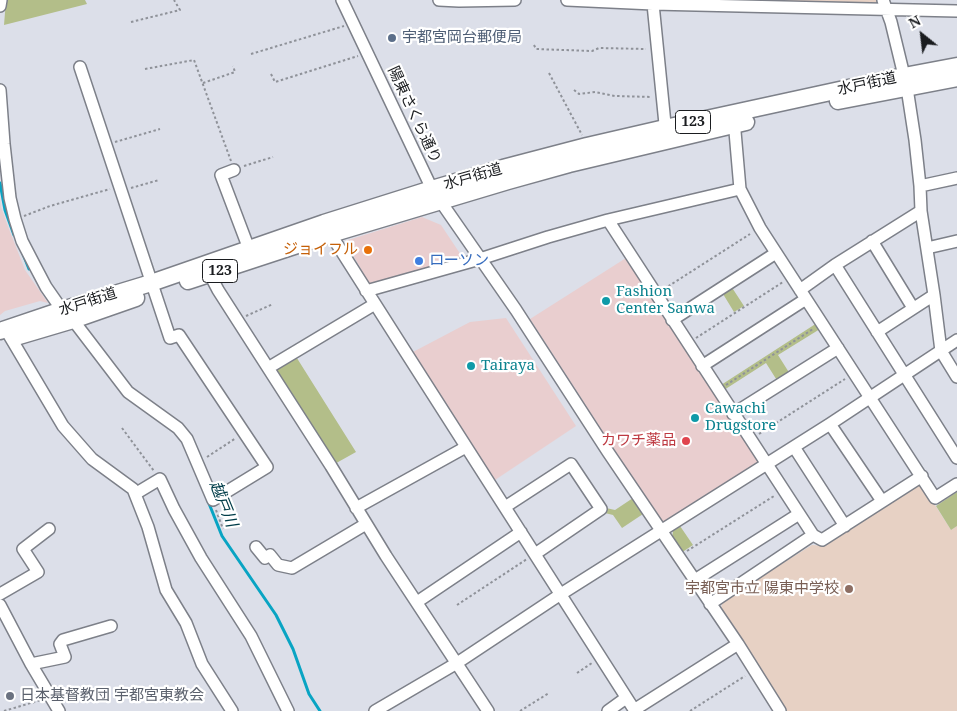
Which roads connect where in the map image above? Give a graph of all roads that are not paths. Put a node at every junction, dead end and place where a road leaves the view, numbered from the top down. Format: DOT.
graph roads {
  1 [pos="1,0"];
  2 [pos="342,0"];
  3 [pos="439,0"];
  4 [pos="515,0"];
  5 [pos="566,0"];
  6 [pos="653,4"];
  7 [pos="885,5"];
  8 [pos="0,6"];
  9 [pos="957,10"];
  10 [pos="957,66"];
  11 [pos="80,67"];
  12 [pos="957,78"];
  13 [pos="906,82"];
  14 [pos="0,90"];
  15 [pos="734,119"];
  16 [pos="666,134"];
  17 [pos="234,170"];
  18 [pos="957,178"];
  19 [pos="920,186"];
  20 [pos="740,189"];
  21 [pos="436,195"];
  22 [pos="921,211"];
  23 [pos="608,220"];
  24 [pos="328,229"];
  25 [pos="872,241"];
  26 [pos="957,241"];
  27 [pos="927,248"];
  28 [pos="249,249"];
  29 [pos="776,253"];
  30 [pos="480,259"];
  31 [pos="834,265"];
  32 [pos="207,269"];
  33 [pos="153,287"];
  34 [pos="366,291"];
  35 [pos="803,294"];
  36 [pos="934,295"];
  37 [pos="375,304"];
  38 [pos="913,308"];
  39 [pos="62,314"];
  40 [pos="672,320"];
  41 [pos="877,332"];
  42 [pos="3,335"];
  43 [pos="957,340"];
  44 [pos="838,348"];
  45 [pos="941,351"];
  46 [pos="702,366"];
  47 [pos="268,368"];
  48 [pos="904,375"];
  49 [pos="957,377"];
  50 [pos="870,397"];
  51 [pos="733,414"];
  52 [pos="830,424"];
  53 [pos="466,447"];
  54 [pos="794,447"];
  55 [pos="957,458"];
  56 [pos="767,464"];
  57 [pos="922,476"];
  58 [pos="957,484"];
  59 [pos="135,494"];
  60 [pos="882,501"];
  61 [pos="505,507"];
  62 [pos="356,508"];
  63 [pos="799,514"];
  64 [pos="366,524"];
  65 [pos="845,526"];
  66 [pos="49,529"];
  67 [pos="661,531"];
  68 [pos="521,532"];
  69 [pos="813,536"];
  70 [pos="256,547"];
  71 [pos="535,554"];
  72 [pos="695,580"];
  73 [pos="0,594"];
  74 [pos="561,594"];
  75 [pos="417,602"];
  76 [pos="710,604"];
  77 [pos="0,605"];
  78 [pos="111,626"];
  79 [pos="738,644"];
  80 [pos="457,663"];
  81 [pos="31,664"];
  82 [pos="626,698"];
  83 [pos="483,709"];
  84 [pos="635,710"];
  85 [pos="58,711"];
  86 [pos="232,711"];
  87 [pos="288,711"];
  88 [pos="375,711"];
  89 [pos="608,711"];
  90 [pos="780,711"];
  1 -- 8 [label="street"];
  2 -- 21 [label="street, 陽東さくら通り"];
  3 -- 4 [label="street"];
  5 -- 6 [label="street"];
  6 -- 7 [label="street"];
  6 -- 16 [label="street"];
  7 -- 9 [label="street"];
  7 -- 13 [label="street"];
  10 -- 13 [label="highway, 水戸街道 / 123"];
  11 -- 33 [label="street"];
  12 -- 13 [label="highway, 水戸街道 / 123"];
  13 -- 15 [label="highway, 水戸街道 / 123"];
  13 -- 19 [label="street"];
  14 -- 39 [label="street"];
  15 -- 16 [label="highway, 水戸街道 / 123"];
  15 -- 20 [label="street"];
  16 -- 21 [label="highway, 水戸街道 / 123"];
  16 -- 21 [label="highway, 水戸街道 / 123"];
  17 -- 28 [label="street"];
  18 -- 19 [label="street"];
  19 -- 22 [label="street"];
  20 -- 23 [label="street"];
  20 -- 29 [label="street"];
  21 -- 24 [label="highway, 水戸街道 / 123"];
  21 -- 30 [label="street, 陽東さくら通り"];
  22 -- 25 [label="street"];
  22 -- 27 [label="street"];
  23 -- 30 [label="street"];
  23 -- 40 [label="street"];
  24 -- 28 [label="highway, 水戸街道 / 123"];
  24 -- 32 [label="highway, 水戸街道 / 123"];
  24 -- 34 [label="street"];
  25 -- 31 [label="street"];
  25 -- 38 [label="street"];
  26 -- 27 [label="street"];
  27 -- 36 [label="street"];
  28 -- 32 [label="highway, 水戸街道 / 123"];
  29 -- 35 [label="street"];
  29 -- 40 [label="street"];
  30 -- 34 [label="street"];
  30 -- 67 [label="street, 陽東さくら通り"];
  31 -- 35 [label="street"];
  31 -- 41 [label="street"];
  32 -- 33 [label="highway, 水戸街道 / 123"];
  32 -- 47 [label="street"];
  33 -- 39 [label="highway, 水戸街道 / 123"];
  33 -- 39 [label="street"];
  34 -- 37 [label="street"];
  35 -- 44 [label="street"];
  35 -- 46 [label="street"];
  36 -- 38 [label="street"];
  36 -- 45 [label="street"];
  37 -- 47 [label="street"];
  37 -- 53 [label="street"];
  38 -- 41 [label="street"];
  39 -- 42 [label="highway, 水戸街道 / 123"];
  40 -- 46 [label="street"];
  41 -- 48 [label="street"];
  42 -- 59 [label="street"];
  43 -- 45 [label="street"];
  44 -- 50 [label="street"];
  44 -- 51 [label="street"];
  45 -- 48 [label="street"];
  45 -- 49 [label="street"];
  46 -- 51 [label="street"];
  47 -- 62 [label="street"];
  48 -- 50 [label="street"];
  48 -- 55 [label="street"];
  50 -- 52 [label="street"];
  50 -- 57 [label="street"];
  51 -- 56 [label="street"];
  52 -- 54 [label="street"];
  52 -- 60 [label="street"];
  53 -- 61 [label="street"];
  53 -- 62 [label="street"];
  54 -- 56 [label="street"];
  54 -- 65 [label="street"];
  56 -- 63 [label="street"];
  56 -- 67 [label="street"];
  57 -- 58 [label="street"];
  57 -- 60 [label="street"];
  59 -- 86 [label="street"];
  59 -- 87 [label="street"];
  60 -- 65 [label="street"];
  61 -- 68 [label="street"];
  61 -- 71 [label="street"];
  62 -- 64 [label="street"];
  63 -- 69 [label="street"];
  63 -- 72 [label="street"];
  64 -- 70 [label="street"];
  64 -- 75 [label="street"];
  65 -- 69 [label="street"];
  66 -- 73 [label="street"];
  67 -- 72 [label="street, 陽東さくら通り"];
  67 -- 74 [label="street"];
  68 -- 71 [label="street"];
  68 -- 75 [label="street"];
  69 -- 76 [label="street"];
  71 -- 74 [label="street"];
  72 -- 76 [label="street, 陽東さくら通り"];
  74 -- 80 [label="street"];
  74 -- 82 [label="street"];
  75 -- 80 [label="street"];
  76 -- 79 [label="street, 陽東さくら通り"];
  77 -- 81 [label="street"];
  78 -- 81 [label="street"];
  79 -- 84 [label="street"];
  79 -- 90 [label="street, 陽東さくら通り"];
  80 -- 83 [label="street"];
  80 -- 88 [label="street"];
  81 -- 85 [label="street"];
  82 -- 84 [label="street"];
  82 -- 89 [label="street"];
}
